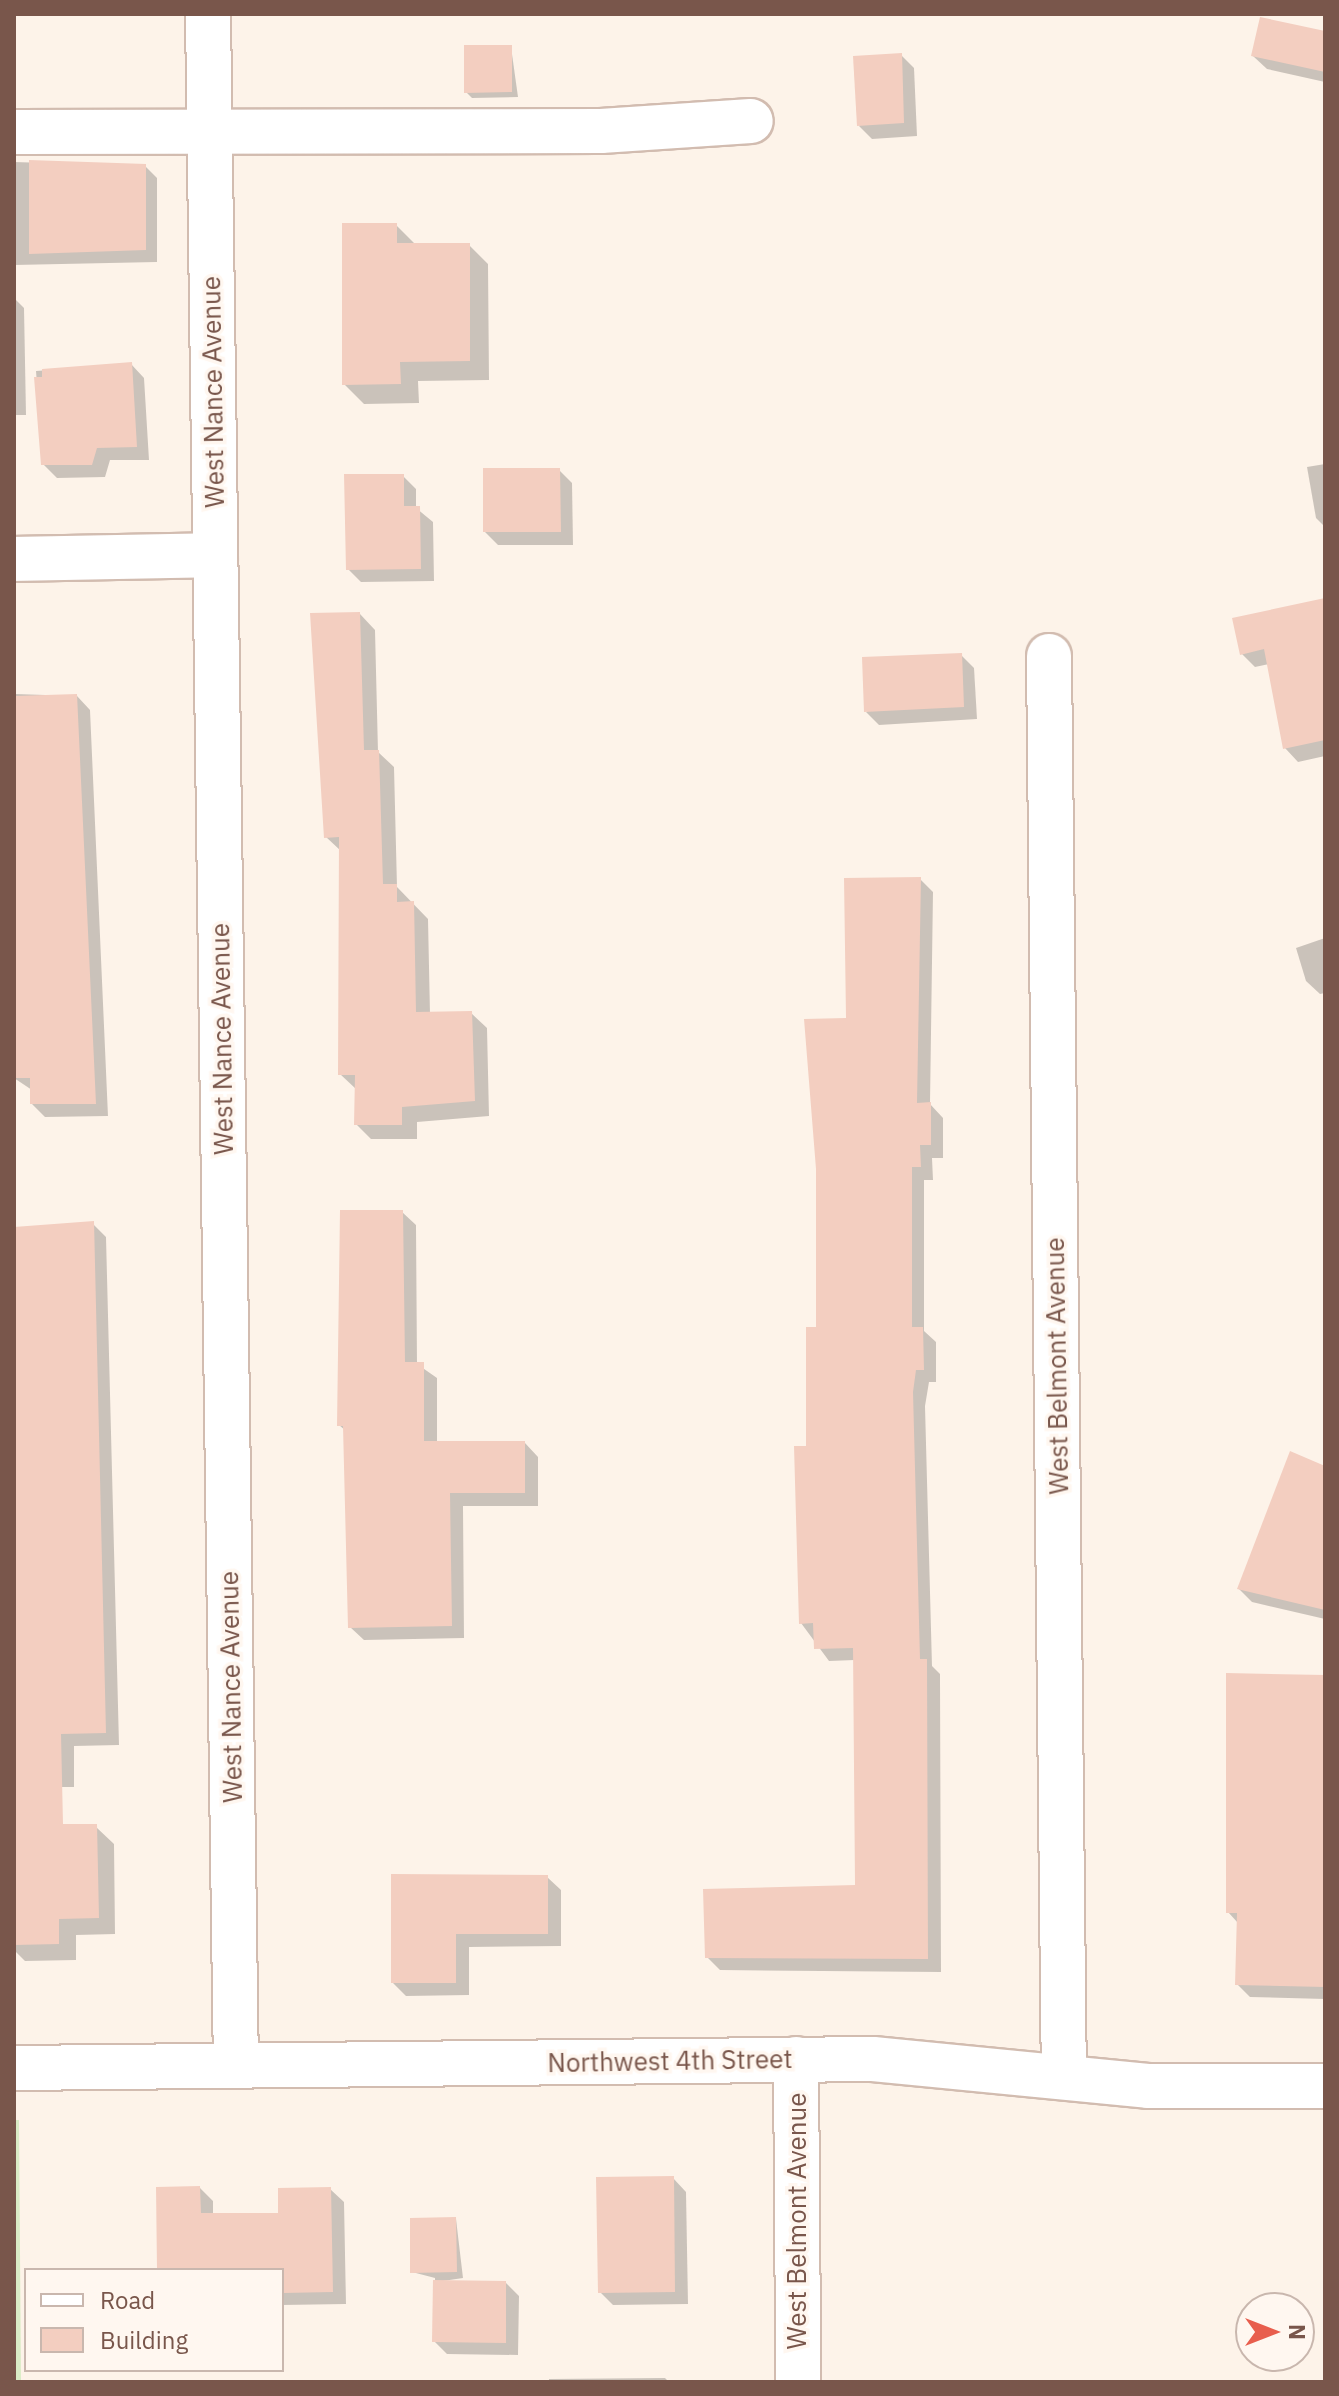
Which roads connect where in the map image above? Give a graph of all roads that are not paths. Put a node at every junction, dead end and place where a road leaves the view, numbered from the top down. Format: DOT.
graph roads {
  1 [pos="208,14"];
  2 [pos="751,121"];
  3 [pos="14,132"];
  4 [pos="210,133"];
  5 [pos="215,555"];
  6 [pos="14,559"];
  7 [pos="1049,656"];
  8 [pos="796,2059"];
  9 [pos="236,2065"];
  10 [pos="14,2068"];
  11 [pos="1064,2077"];
  12 [pos="1325,2086"];
  13 [pos="798,2382"];
  1 -- 4 [label="street, West Nance Avenue"];
  2 -- 4 [label="street"];
  3 -- 4 [label="street"];
  4 -- 5 [label="street, West Nance Avenue"];
  5 -- 6 [label="street"];
  5 -- 9 [label="street, West Nance Avenue"];
  7 -- 11 [label="street, West Belmont Avenue"];
  8 -- 9 [label="street, Northwest 4th Street"];
  8 -- 11 [label="street, Northwest 4th Street"];
  8 -- 13 [label="street, West Belmont Avenue"];
  9 -- 10 [label="street, Northwest 4th Street"];
  11 -- 12 [label="street, Northwest 4th Street"];
}
